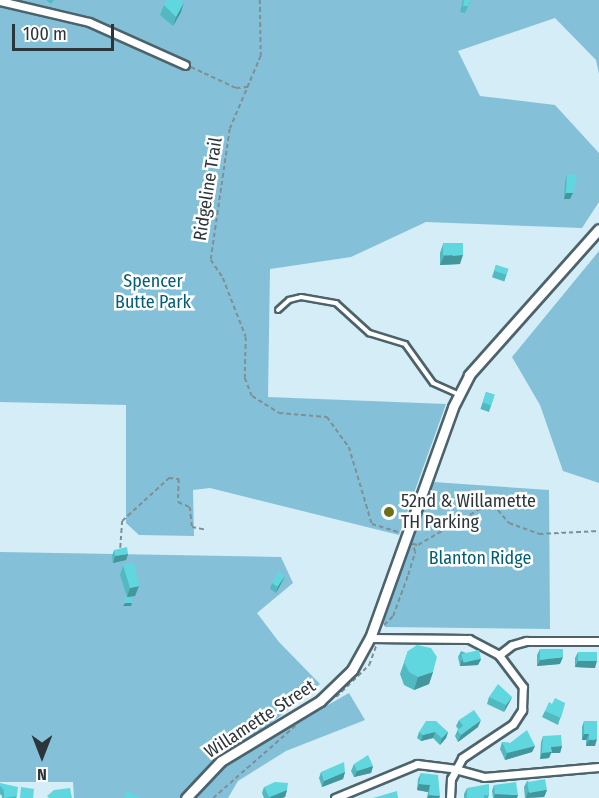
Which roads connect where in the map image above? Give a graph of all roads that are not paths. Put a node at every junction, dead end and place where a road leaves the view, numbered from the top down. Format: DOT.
graph roads {
  1 [pos="0,1"];
  2 [pos="184,65"];
  3 [pos="599,229"];
  4 [pos="278,310"];
  5 [pos="459,394"];
  6 [pos="370,638"];
  7 [pos="599,641"];
  8 [pos="500,655"];
  9 [pos="599,767"];
  10 [pos="455,769"];
  11 [pos="186,798"];
  12 [pos="335,798"];
  13 [pos="450,798"];
  1 -- 2 [label="street"];
  3 -- 5 [label="main road, Willamette Street"];
  4 -- 5 [label="lane"];
  5 -- 6 [label="main road, Willamette Street"];
  6 -- 8 [label="street"];
  6 -- 11 [label="main road, Willamette Street"];
  7 -- 8 [label="street"];
  8 -- 10 [label="street"];
  9 -- 10 [label="street"];
  10 -- 12 [label="street"];
  10 -- 13 [label="street"];
}
